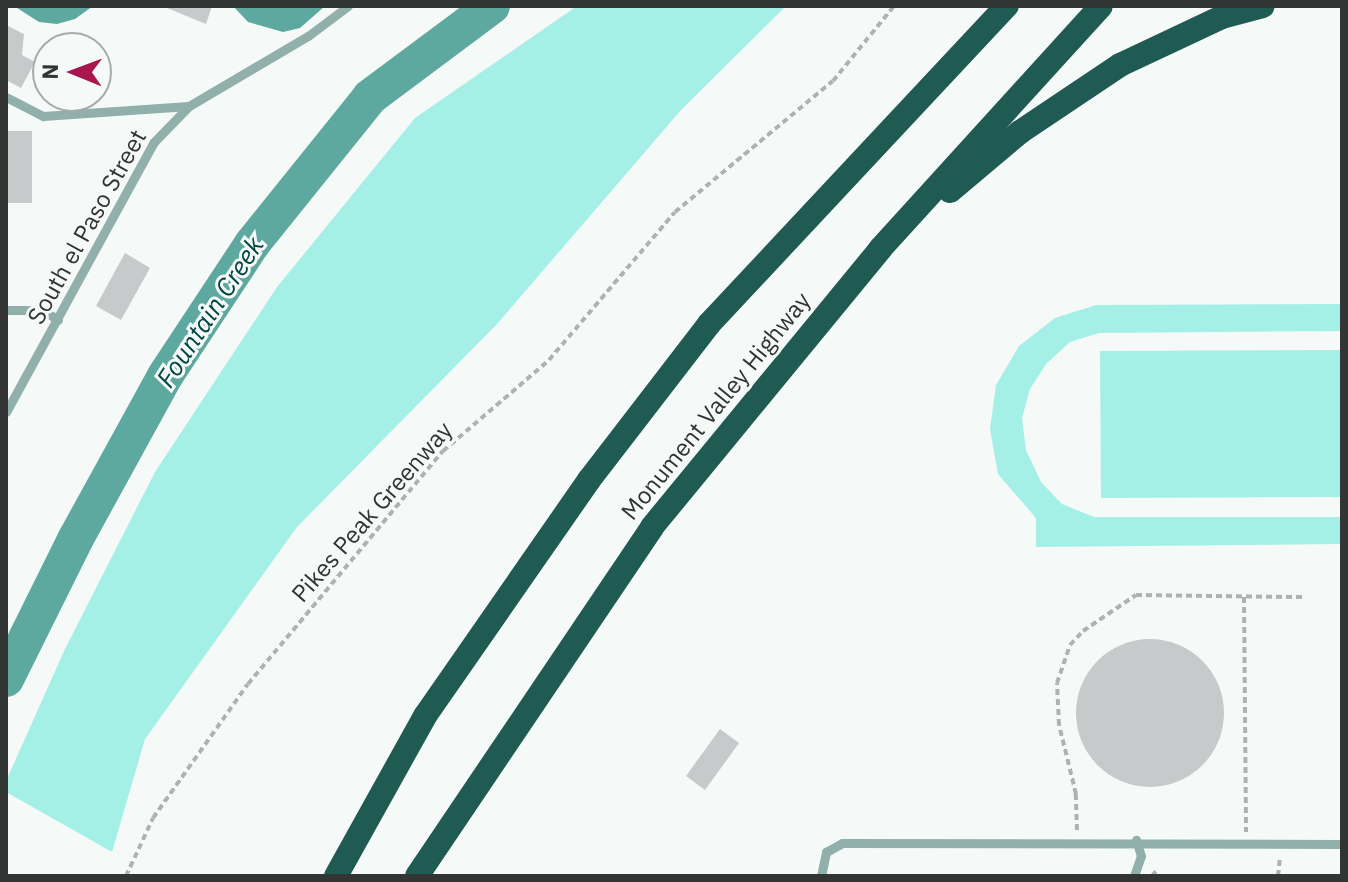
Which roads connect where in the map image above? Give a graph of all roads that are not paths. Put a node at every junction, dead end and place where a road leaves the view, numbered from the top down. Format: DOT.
graph roads {
  1 [pos="348,6"];
  2 [pos="1007,6"];
  3 [pos="1101,6"];
  4 [pos="1263,6"];
  5 [pos="6,97"];
  6 [pos="189,106"];
  7 [pos="880,249"];
  8 [pos="6,310"];
  9 [pos="58,320"];
  10 [pos="6,386"];
  11 [pos="17,391"];
  12 [pos="6,412"];
  13 [pos="1136,840"];
  14 [pos="1342,844"];
  15 [pos="336,876"];
  16 [pos="417,876"];
  17 [pos="821,876"];
  18 [pos="1134,876"];
  1 -- 6 [label="lane, South el Paso Street"];
  2 -- 15 [label="highway"];
  3 -- 7 [label="highway, Monument Valley Highway"];
  4 -- 7 [label="highway"];
  5 -- 6 [label="lane"];
  6 -- 9 [label="lane, South el Paso Street"];
  7 -- 16 [label="highway, Monument Valley Highway"];
  8 -- 9 [label="lane"];
  9 -- 11 [label="lane, South el Paso Street"];
  10 -- 11 [label="lane"];
  11 -- 12 [label="lane, South el Paso Street"];
  13 -- 14 [label="lane"];
  13 -- 17 [label="lane"];
  13 -- 18 [label="lane"];
}
